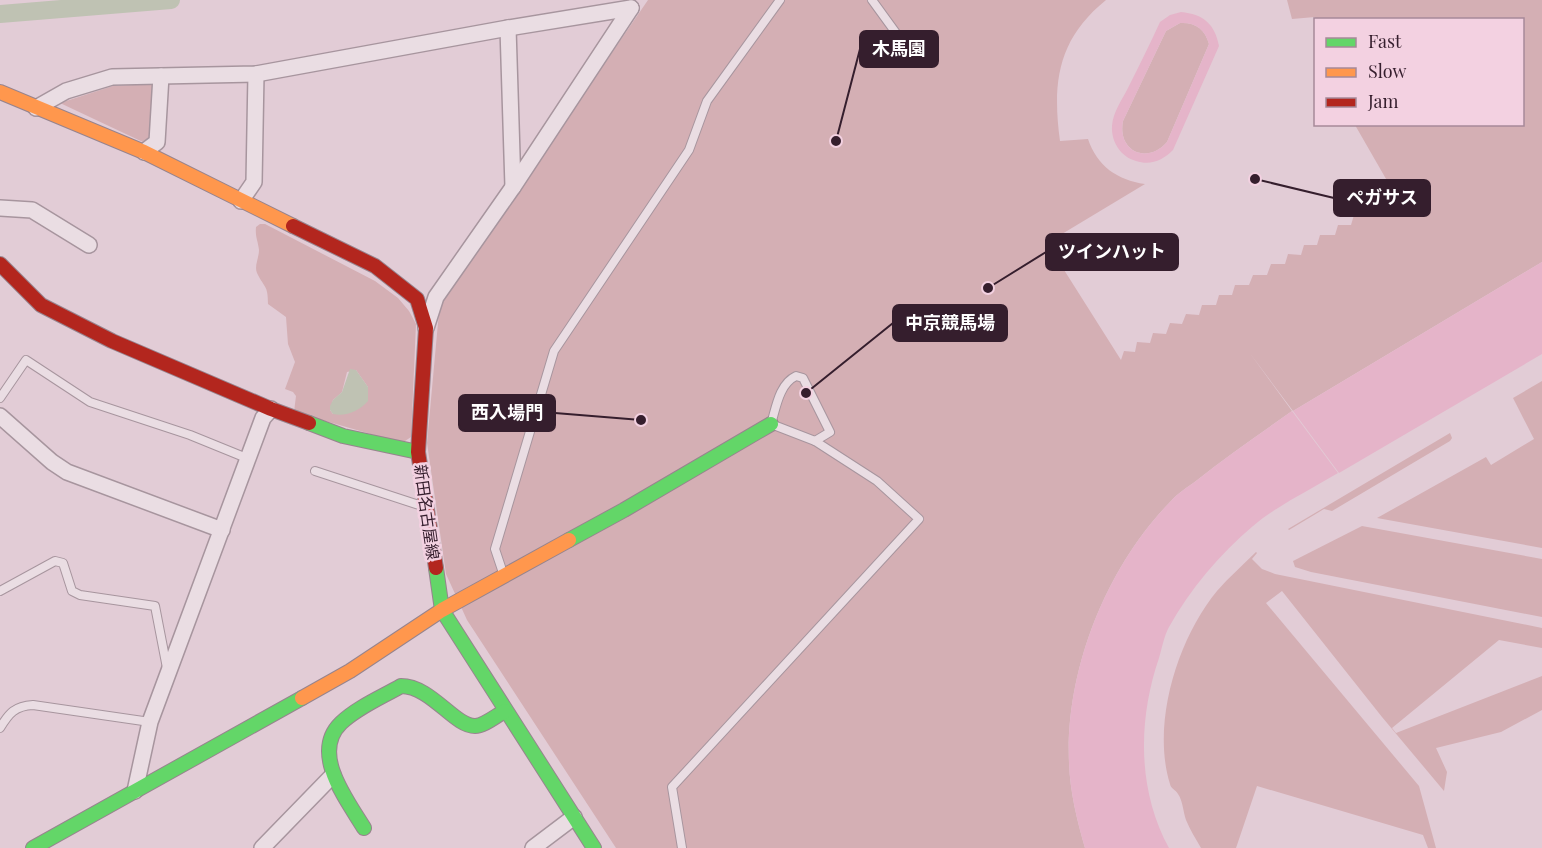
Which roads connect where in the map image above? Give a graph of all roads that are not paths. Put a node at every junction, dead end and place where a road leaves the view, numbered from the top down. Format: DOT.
graph roads {
  1 [pos="780,0"];
  2 [pos="872,0"];
  3 [pos="508,28"];
  4 [pos="904,44"];
  5 [pos="256,74"];
  6 [pos="161,76"];
  7 [pos="0,92"];
  8 [pos="36,108"];
  9 [pos="144,152"];
  10 [pos="513,187"];
  11 [pos="242,201"];
  12 [pos="0,208"];
  13 [pos="89,245"];
  14 [pos="0,264"];
  15 [pos="426,328"];
  16 [pos="0,398"];
  17 [pos="271,409"];
  18 [pos="0,416"];
  19 [pos="771,424"];
  20 [pos="815,441"];
  21 [pos="418,452"];
  22 [pos="249,459"];
  23 [pos="315,471"];
  24 [pos="426,508"];
  25 [pos="222,530"];
  26 [pos="503,575"];
  27 [pos="0,591"];
  28 [pos="442,610"];
  29 [pos="168,675"];
  30 [pos="505,711"];
  31 [pos="150,722"];
  32 [pos="0,728"];
  33 [pos="333,775"];
  34 [pos="135,791"];
  35 [pos="574,817"];
  36 [pos="364,828"];
  37 [pos="33,848"];
  38 [pos="262,848"];
  39 [pos="532,848"];
  40 [pos="594,848"];
  41 [pos="682,848"];
  1 -- 26 [label="lane"];
  2 -- 4 [label="lane"];
  3 -- 5 [label="street"];
  3 -- 10 [label="street"];
  3 -- 10 [label="street"];
  5 -- 6 [label="street"];
  5 -- 11 [label="street"];
  6 -- 8 [label="street"];
  6 -- 9 [label="street"];
  7 -- 8 [label="street"];
  8 -- 9 [label="street"];
  9 -- 11 [label="street"];
  10 -- 15 [label="street"];
  11 -- 15 [label="street"];
  12 -- 13 [label="street"];
  14 -- 17 [label="street, 新田名古屋線"];
  15 -- 21 [label="street"];
  16 -- 22 [label="lane"];
  17 -- 21 [label="street, 新田名古屋線"];
  17 -- 22 [label="street"];
  18 -- 25 [label="street"];
  19 -- 20 [label="lane"];
  19 -- 20 [label="lane"];
  19 -- 26 [label="street"];
  20 -- 41 [label="lane"];
  21 -- 24 [label="street, 新田名古屋線"];
  22 -- 25 [label="street"];
  23 -- 24 [label="lane"];
  24 -- 28 [label="street, 新田名古屋線"];
  25 -- 29 [label="street"];
  26 -- 28 [label="street"];
  27 -- 29 [label="lane"];
  28 -- 30 [label="street, 新田名古屋線"];
  28 -- 34 [label="street"];
  29 -- 31 [label="street"];
  30 -- 33 [label="street"];
  30 -- 35 [label="street, 新田名古屋線"];
  31 -- 32 [label="lane"];
  31 -- 34 [label="street"];
  33 -- 36 [label="street"];
  33 -- 38 [label="street"];
  34 -- 37 [label="street"];
  35 -- 39 [label="street"];
  35 -- 40 [label="street, 新田名古屋線"];
}
